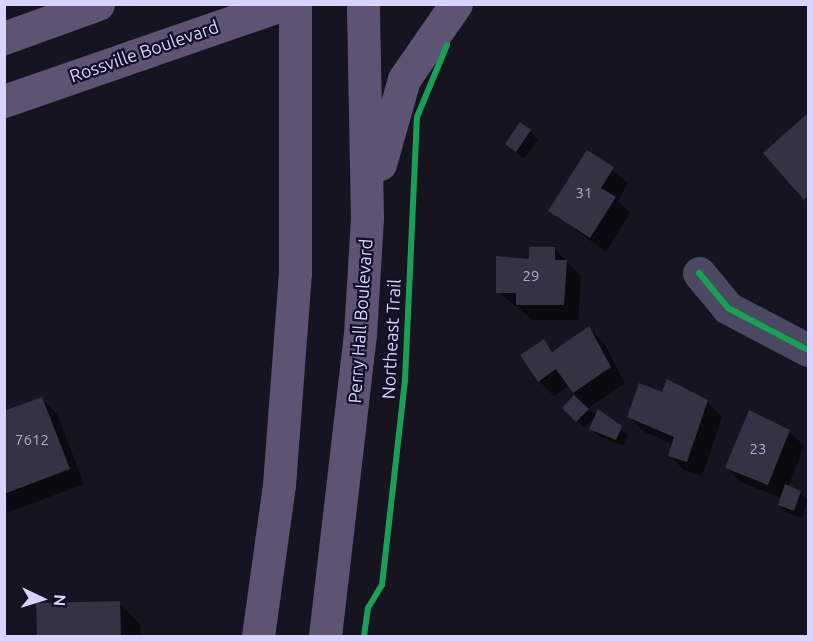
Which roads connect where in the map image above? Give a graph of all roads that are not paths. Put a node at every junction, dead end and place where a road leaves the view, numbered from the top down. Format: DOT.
graph roads {
  1 [pos="98,4"];
  2 [pos="284,4"];
  3 [pos="295,4"];
  4 [pos="363,4"];
  5 [pos="456,4"];
  6 [pos="4,38"];
  7 [pos="4,101"];
  8 [pos="367,218"];
  9 [pos="699,273"];
  10 [pos="808,350"];
  11 [pos="258,636"];
  12 [pos="325,636"];
  1 -- 6 [label="main road"];
  2 -- 7 [label="main road, Rossville Boulevard"];
  3 -- 11 [label="main road"];
  4 -- 8 [label="main road, Perry Hall Boulevard"];
  5 -- 8 [label="main road"];
  8 -- 12 [label="main road, Perry Hall Boulevard"];
  9 -- 10 [label="street"];
}
